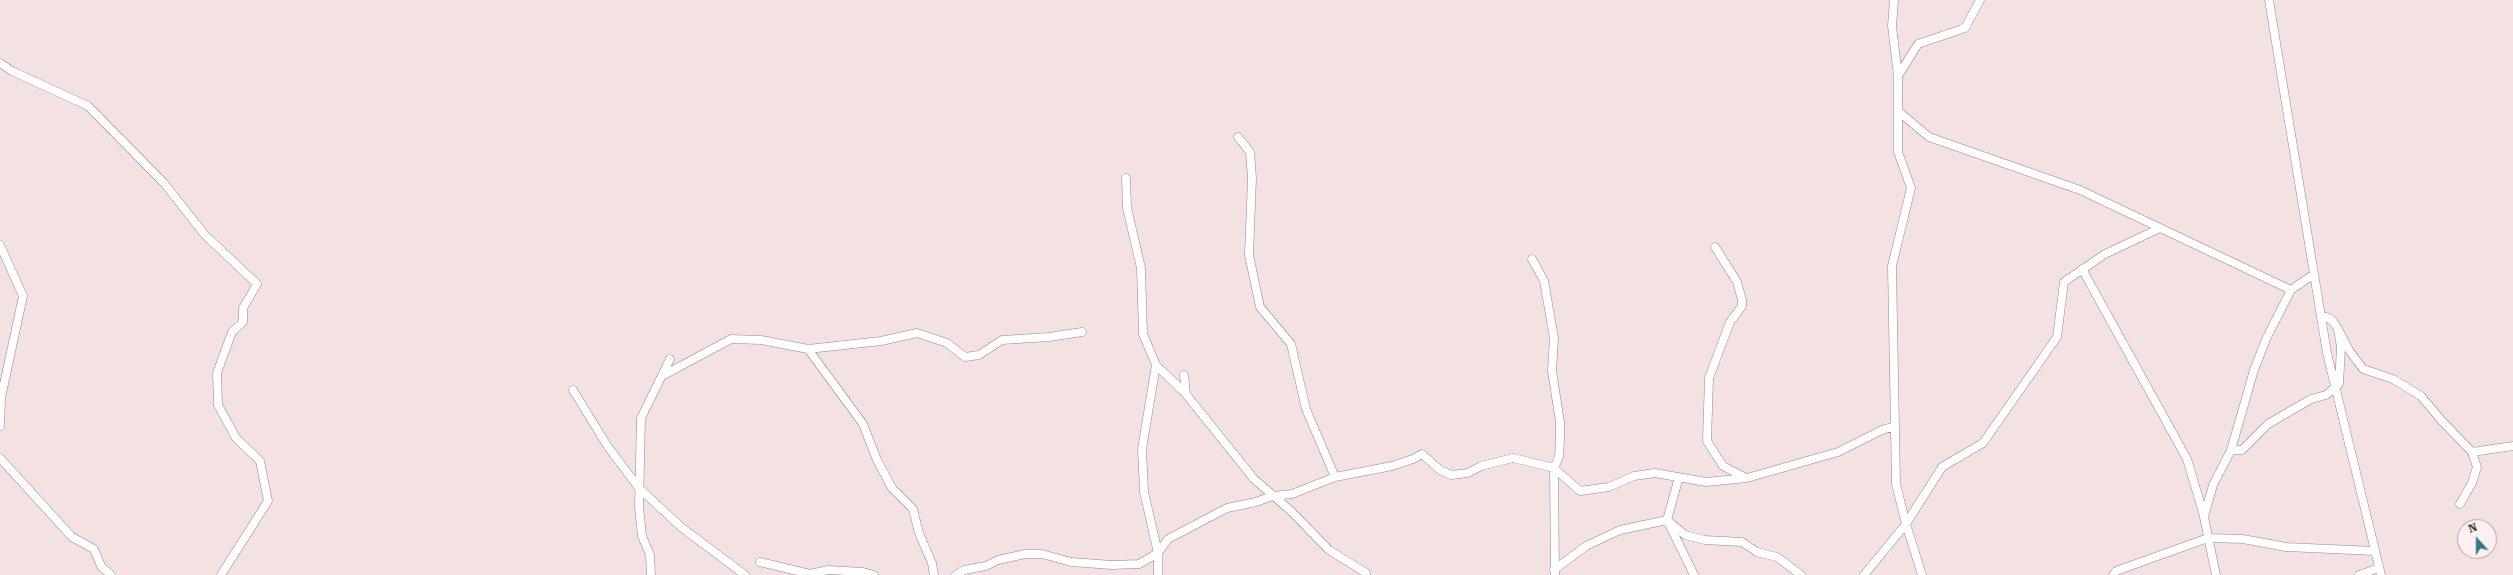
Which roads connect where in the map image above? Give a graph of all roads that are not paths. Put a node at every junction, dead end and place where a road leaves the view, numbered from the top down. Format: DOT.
graph roads {
  1 [pos="1894,0"];
  2 [pos="1980,0"];
  3 [pos="2269,0"];
  4 [pos="0,63"];
  5 [pos="1898,76"];
  6 [pos="1898,111"];
  7 [pos="1238,137"];
  8 [pos="1126,178"];
  9 [pos="2158,229"];
  10 [pos="0,245"];
  11 [pos="1715,247"];
  12 [pos="1532,259"];
  13 [pos="2082,269"];
  14 [pos="2314,274"];
  15 [pos="2291,290"];
  16 [pos="2321,315"];
  17 [pos="2338,329"];
  18 [pos="1082,332"];
  19 [pos="808,349"];
  20 [pos="670,359"];
  21 [pos="1156,365"];
  22 [pos="1184,375"];
  23 [pos="662,376"];
  24 [pos="2336,388"];
  25 [pos="573,390"];
  26 [pos="1186,394"];
  27 [pos="0,426"];
  28 [pos="1895,426"];
  29 [pos="2513,446"];
  30 [pos="2231,450"];
  31 [pos="2472,452"];
  32 [pos="0,458"];
  33 [pos="1554,468"];
  34 [pos="1335,477"];
  35 [pos="1679,477"];
  36 [pos="1747,478"];
  37 [pos="639,488"];
  38 [pos="1272,496"];
  39 [pos="2460,504"];
  40 [pos="2204,517"];
  41 [pos="1668,520"];
  42 [pos="1906,524"];
  43 [pos="2208,538"];
  44 [pos="2375,550"];
  45 [pos="1158,553"];
  46 [pos="760,562"];
  47 [pos="1555,572"];
  48 [pos="2380,572"];
  49 [pos="1368,574"];
  50 [pos="111,575"];
  51 [pos="221,575"];
  52 [pos="651,575"];
  53 [pos="745,575"];
  54 [pos="874,575"];
  55 [pos="934,575"];
  56 [pos="956,575"];
  57 [pos="1158,575"];
  58 [pos="1694,575"];
  59 [pos="1801,575"];
  60 [pos="1864,575"];
  61 [pos="1922,575"];
  62 [pos="2113,575"];
  63 [pos="2216,575"];
  64 [pos="2359,575"];
  1 -- 5 [label="street"];
  2 -- 5 [label="street"];
  3 -- 14 [label="street"];
  4 -- 51 [label="street"];
  5 -- 6 [label="street"];
  6 -- 9 [label="street"];
  6 -- 28 [label="street"];
  7 -- 34 [label="street"];
  8 -- 21 [label="street"];
  9 -- 13 [label="street"];
  9 -- 15 [label="street"];
  10 -- 27 [label="street"];
  11 -- 36 [label="street"];
  12 -- 33 [label="street"];
  13 -- 40 [label="street"];
  13 -- 42 [label="street"];
  14 -- 15 [label="street"];
  14 -- 16 [label="street"];
  15 -- 30 [label="street"];
  16 -- 17 [label="street"];
  16 -- 24 [label="street"];
  17 -- 24 [label="street"];
  17 -- 31 [label="street"];
  18 -- 19 [label="street"];
  19 -- 23 [label="street"];
  19 -- 55 [label="street"];
  20 -- 23 [label="street"];
  21 -- 26 [label="street"];
  21 -- 45 [label="street"];
  22 -- 26 [label="street"];
  23 -- 37 [label="street"];
  24 -- 30 [label="street"];
  24 -- 44 [label="street"];
  25 -- 37 [label="street"];
  26 -- 38 [label="street"];
  28 -- 36 [label="street"];
  28 -- 42 [label="street"];
  29 -- 31 [label="street"];
  30 -- 40 [label="street"];
  31 -- 39 [label="street"];
  32 -- 50 [label="street"];
  33 -- 34 [label="street"];
  33 -- 35 [label="street"];
  33 -- 47 [label="street"];
  34 -- 38 [label="street"];
  35 -- 36 [label="street"];
  35 -- 41 [label="street"];
  37 -- 52 [label="street"];
  37 -- 53 [label="street"];
  38 -- 45 [label="street"];
  38 -- 49 [label="street"];
  40 -- 43 [label="street"];
  41 -- 47 [label="street"];
  41 -- 58 [label="street"];
  41 -- 59 [label="street"];
  42 -- 60 [label="street"];
  42 -- 61 [label="street"];
  43 -- 44 [label="street"];
  43 -- 62 [label="street"];
  43 -- 63 [label="street"];
  44 -- 48 [label="street"];
  45 -- 56 [label="street"];
  45 -- 57 [label="street"];
  46 -- 54 [label="street"];
  48 -- 64 [label="street"];
}
